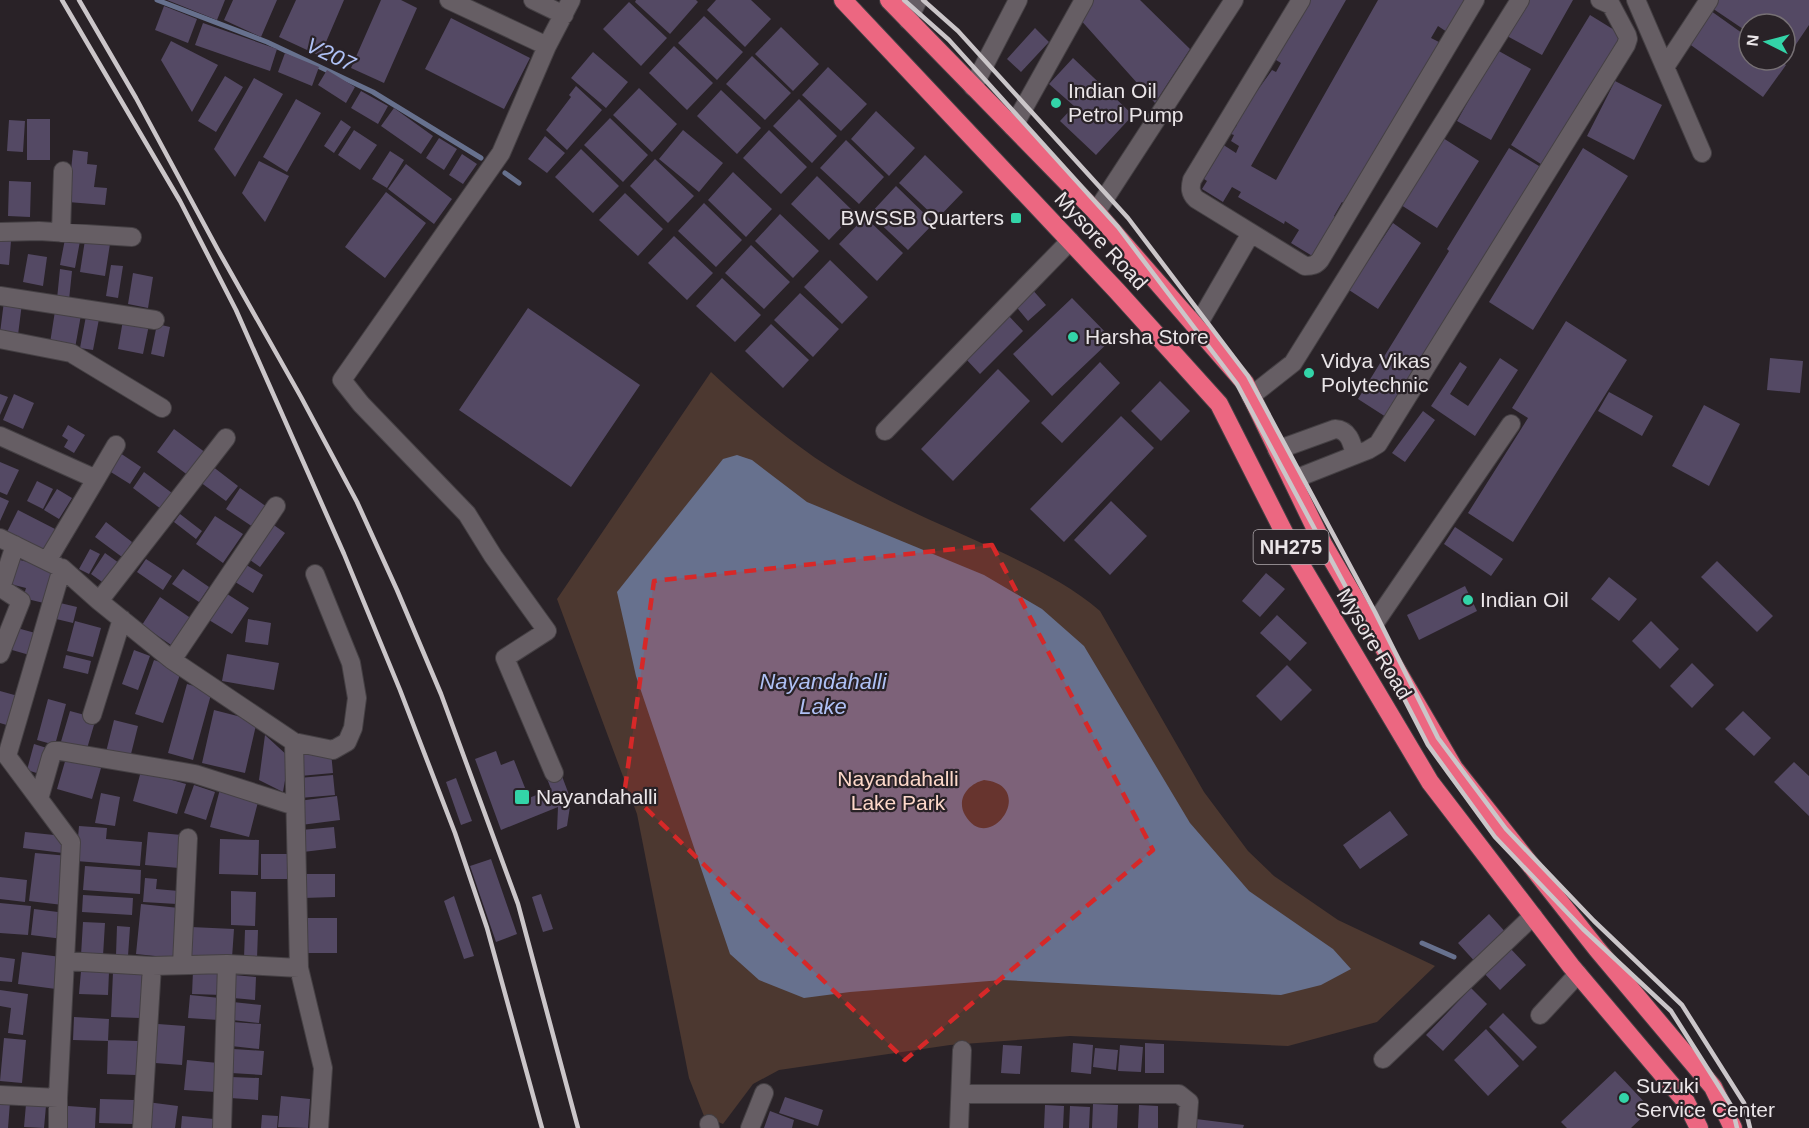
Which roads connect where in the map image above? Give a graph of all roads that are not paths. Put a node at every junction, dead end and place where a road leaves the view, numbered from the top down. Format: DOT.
graph roads {
  1 [pos="449,0"];
  2 [pos="533,0"];
  3 [pos="843,0"];
  4 [pos="889,0"];
  5 [pos="918,0"];
  6 [pos="1018,0"];
  7 [pos="1084,0"];
  8 [pos="1234,0"];
  9 [pos="1301,0"];
  10 [pos="1475,0"];
  11 [pos="1521,0"];
  12 [pos="1600,0"];
  13 [pos="1636,0"];
  14 [pos="1708,0"];
  15 [pos="567,7"];
  16 [pos="908,20"];
  17 [pos="547,46"];
  18 [pos="1665,67"];
  19 [pos="973,87"];
  20 [pos="1013,127"];
  21 [pos="1702,153"];
  22 [pos="63,171"];
  23 [pos="1096,212"];
  24 [pos="0,232"];
  25 [pos="61,233"];
  26 [pos="1251,233"];
  27 [pos="132,237"];
  28 [pos="1070,241"];
  29 [pos="0,296"];
  30 [pos="154,320"];
  31 [pos="1196,328"];
  32 [pos="0,339"];
  33 [pos="1251,396"];
  34 [pos="162,408"];
  35 [pos="1511,424"];
  36 [pos="885,431"];
  37 [pos="0,436"];
  38 [pos="226,438"];
  39 [pos="116,445"];
  40 [pos="1277,450"];
  41 [pos="1355,455"];
  42 [pos="96,479"];
  43 [pos="1292,480"];
  44 [pos="276,506"];
  45 [pos="8,542"];
  46 [pos="55,564"];
  47 [pos="315,574"];
  48 [pos="99,601"];
  49 [pos="122,619"];
  50 [pos="1372,627"];
  51 [pos="0,654"];
  52 [pos="172,660"];
  53 [pos="92,715"];
  54 [pos="294,742"];
  55 [pos="3,760"];
  56 [pos="1454,768"];
  57 [pos="554,773"];
  58 [pos="1430,782"];
  59 [pos="39,799"];
  60 [pos="295,806"];
  61 [pos="188,838"];
  62 [pos="1533,916"];
  63 [pos="65,962"];
  64 [pos="182,964"];
  65 [pos="227,964"];
  66 [pos="152,966"];
  67 [pos="299,968"];
  68 [pos="1578,974"];
  69 [pos="1540,1015"];
  70 [pos="962,1050"];
  71 [pos="1383,1059"];
  72 [pos="764,1093"];
  73 [pos="961,1094"];
  74 [pos="0,1095"];
  75 [pos="58,1098"];
  76 [pos="58,1128"];
  77 [pos="142,1128"];
  78 [pos="222,1128"];
  79 [pos="318,1128"];
  80 [pos="750,1128"];
  81 [pos="959,1128"];
  82 [pos="1187,1128"];
  83 [pos="1699,1128"];
  84 [pos="1733,1128"];
  1 -- 17 [label="street"];
  2 -- 15 [label="street"];
  3 -- 28 [label="highway, Mysore Road / NH275"];
  4 -- 16 [label="highway, Mysore Road"];
  5 -- 16 [label="street"];
  6 -- 19 [label="street"];
  7 -- 20 [label="street"];
  8 -- 23 [label="street"];
  9 -- 26 [label="street"];
  10 -- 26 [label="street"];
  11 -- 33 [label="street"];
  12 -- 41 [label="street"];
  13 -- 18 [label="street"];
  14 -- 18 [label="street"];
  15 -- 17 [label="street"];
  16 -- 19 [label="highway, Mysore Road"];
  17 -- 57 [label="street"];
  18 -- 21 [label="street"];
  19 -- 20 [label="highway, Mysore Road"];
  20 -- 23 [label="highway, Mysore Road"];
  22 -- 25 [label="street"];
  23 -- 31 [label="highway, Mysore Road"];
  24 -- 25 [label="street"];
  25 -- 27 [label="street"];
  26 -- 31 [label="street"];
  28 -- 36 [label="street"];
  28 -- 58 [label="highway, Mysore Road / NH275"];
  29 -- 30 [label="street"];
  31 -- 33 [label="highway, Mysore Road"];
  32 -- 34 [label="street"];
  33 -- 40 [label="highway, Mysore Road"];
  35 -- 50 [label="street"];
  37 -- 42 [label="street"];
  38 -- 48 [label="street"];
  39 -- 42 [label="street"];
  40 -- 41 [label="street"];
  40 -- 43 [label="highway, Mysore Road"];
  41 -- 43 [label="street"];
  42 -- 46 [label="street"];
  43 -- 50 [label="highway, Mysore Road"];
  44 -- 52 [label="street"];
  45 -- 46 [label="street"];
  45 -- 51 [label="street"];
  46 -- 48 [label="street"];
  46 -- 55 [label="street"];
  47 -- 54 [label="street"];
  48 -- 49 [label="street"];
  49 -- 52 [label="street"];
  49 -- 53 [label="street"];
  50 -- 56 [label="highway, Mysore Road"];
  52 -- 54 [label="street"];
  54 -- 60 [label="street"];
  55 -- 59 [label="street"];
  56 -- 58 [label="highway"];
  56 -- 84 [label="highway, Mysore Road"];
  58 -- 62 [label="highway, Mysore Road / NH275"];
  59 -- 60 [label="street"];
  59 -- 63 [label="street"];
  60 -- 67 [label="street"];
  61 -- 64 [label="street"];
  62 -- 68 [label="highway, Mysore Road / NH275"];
  62 -- 71 [label="street"];
  63 -- 66 [label="street"];
  63 -- 75 [label="street"];
  64 -- 65 [label="street"];
  64 -- 66 [label="street"];
  65 -- 67 [label="street"];
  65 -- 78 [label="street"];
  66 -- 77 [label="street"];
  67 -- 79 [label="street"];
  68 -- 69 [label="street"];
  68 -- 83 [label="highway, Mysore Road / NH275"];
  70 -- 73 [label="street"];
  72 -- 80 [label="street"];
  73 -- 81 [label="street"];
  73 -- 82 [label="street"];
  74 -- 75 [label="street"];
  75 -- 76 [label="street"];
}
